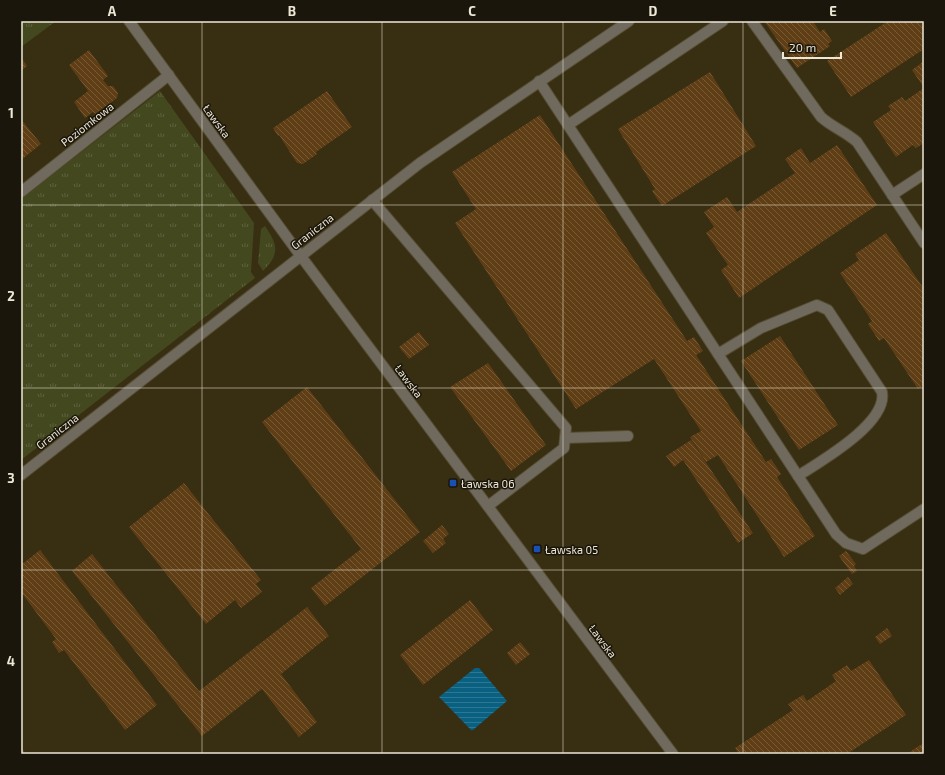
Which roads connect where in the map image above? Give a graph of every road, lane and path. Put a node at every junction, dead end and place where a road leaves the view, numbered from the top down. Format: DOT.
graph roads {
  1 [pos="129,21"];
  2 [pos="629,21"];
  3 [pos="723,21"];
  4 [pos="752,21"];
  5 [pos="169,75"];
  6 [pos="539,81"];
  7 [pos="568,125"];
  8 [pos="924,174"];
  9 [pos="21,192"];
  10 [pos="892,195"];
  11 [pos="372,200"];
  12 [pos="924,243"];
  13 [pos="300,255"];
  14 [pos="718,354"];
  15 [pos="628,436"];
  16 [pos="566,438"];
  17 [pos="21,475"];
  18 [pos="798,476"];
  19 [pos="488,506"];
  20 [pos="924,509"];
  21 [pos="673,754"];
  1 -- 5 [label="street, Ławska"];
  2 -- 6 [label="street, Graniczna"];
  3 -- 7 [label="street"];
  4 -- 10 [label="street"];
  5 -- 9 [label="street, Poziomkowa"];
  5 -- 13 [label="street, Ławska"];
  6 -- 7 [label="street"];
  6 -- 11 [label="street, Graniczna"];
  7 -- 14 [label="street"];
  8 -- 10 [label="street"];
  10 -- 12 [label="street"];
  11 -- 13 [label="street, Graniczna"];
  11 -- 16 [label="street"];
  13 -- 17 [label="street, Graniczna"];
  13 -- 19 [label="street, Ławska"];
  14 -- 18 [label="street"];
  14 -- 18 [label="street"];
  15 -- 16 [label="street"];
  16 -- 19 [label="street"];
  18 -- 20 [label="street"];
  19 -- 21 [label="street, Ławska"];
}
